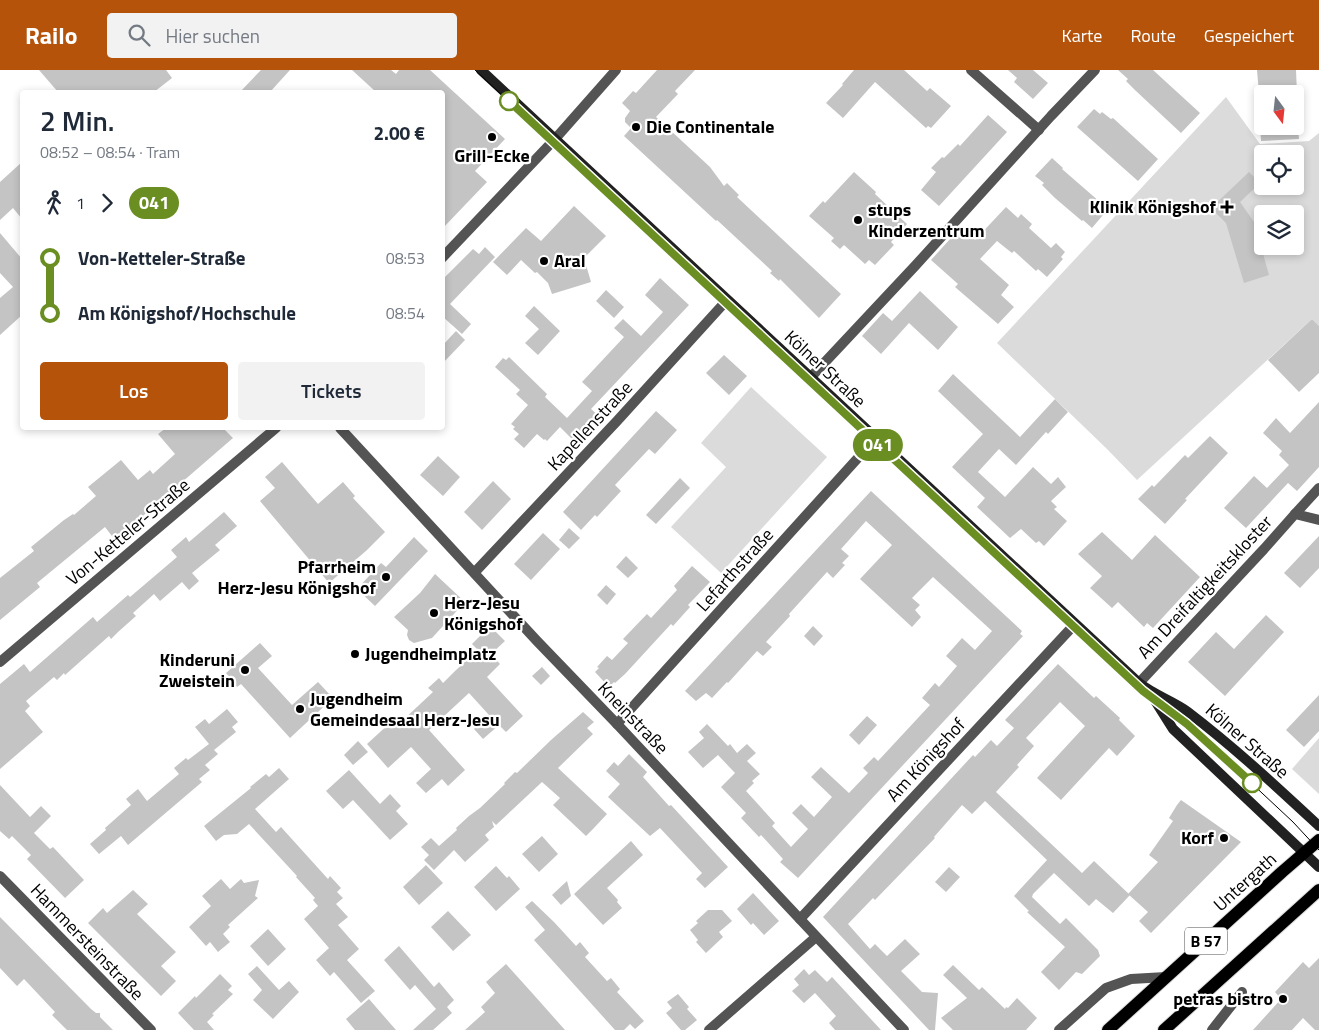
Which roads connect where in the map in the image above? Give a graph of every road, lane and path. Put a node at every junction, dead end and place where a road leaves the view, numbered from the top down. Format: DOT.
graph roads {
  1 [pos="481,70"];
  2 [pos="616,70"];
  3 [pos="971,70"];
  4 [pos="1095,70"];
  5 [pos="1039,130"];
  6 [pos="555,139"];
  7 [pos="445,255"];
  8 [pos="728,300"];
  9 [pos="811,377"];
  10 [pos="274,430"];
  11 [pos="342,430"];
  12 [pos="876,438"];
  13 [pos="1319,488"];
  14 [pos="1295,514"];
  15 [pos="1319,520"];
  16 [pos="475,572"];
  17 [pos="1075,624"];
  18 [pos="0,662"];
  19 [pos="1139,683"];
  20 [pos="1148,690"];
  21 [pos="617,724"];
  22 [pos="1319,826"];
  23 [pos="1319,840"];
  24 [pos="1304,853"];
  25 [pos="1319,867"];
  26 [pos="0,876"];
  27 [pos="1319,890"];
  28 [pos="800,919"];
  29 [pos="816,936"];
  30 [pos="1166,977"];
  31 [pos="1242,992"];
  32 [pos="151,1030"];
  33 [pos="709,1030"];
  34 [pos="904,1030"];
  35 [pos="1059,1030"];
  36 [pos="1108,1030"];
  37 [pos="1164,1030"];
  38 [pos="1212,1030"];
  1 -- 6 [label="main road, Kölner Straße"];
  2 -- 6 [label="street"];
  3 -- 5 [label="street"];
  4 -- 5 [label="street"];
  5 -- 9 [label="street"];
  6 -- 7 [label="street"];
  6 -- 8 [label="main road, Kölner Straße"];
  8 -- 9 [label="main road, Kölner Straße"];
  8 -- 16 [label="street, Kapellenstraße"];
  9 -- 12 [label="main road, Kölner Straße"];
  10 -- 18 [label="street, Von-Ketteler-Straße"];
  11 -- 16 [label="street, Kneinstraße"];
  12 -- 17 [label="main road, Kölner Straße"];
  12 -- 21 [label="street, Lefarthstraße"];
  13 -- 14 [label="street, Am Dreifaltigkeitskloster"];
  14 -- 15 [label="street, Am Dreifaltigkeitskloster"];
  14 -- 19 [label="street, Am Dreifaltigkeitskloster"];
  16 -- 21 [label="street, Kneinstraße"];
  17 -- 19 [label="main road, Kölner Straße"];
  17 -- 28 [label="street, Am Königshof"];
  19 -- 20 [label="main road, Kölner Straße"];
  20 -- 22 [label="main road, Kölner Straße"];
  20 -- 24 [label="main road, Kölner Straße"];
  21 -- 28 [label="street, Kneinstraße"];
  23 -- 24 [label="main road, B 57"];
  24 -- 25 [label="main road, Kölner Straße"];
  24 -- 30 [label="main road, Untergath / B 57"];
  26 -- 32 [label="street, Hammersteinstraße"];
  27 -- 37 [label="main road, B 57"];
  28 -- 29 [label="street, Kneinstraße"];
  29 -- 33 [label="street"];
  29 -- 34 [label="street, Kneinstraße"];
  30 -- 35 [label="street"];
  30 -- 36 [label="main road, Untergath / B 57"];
  31 -- 38 [label="street"];
}
